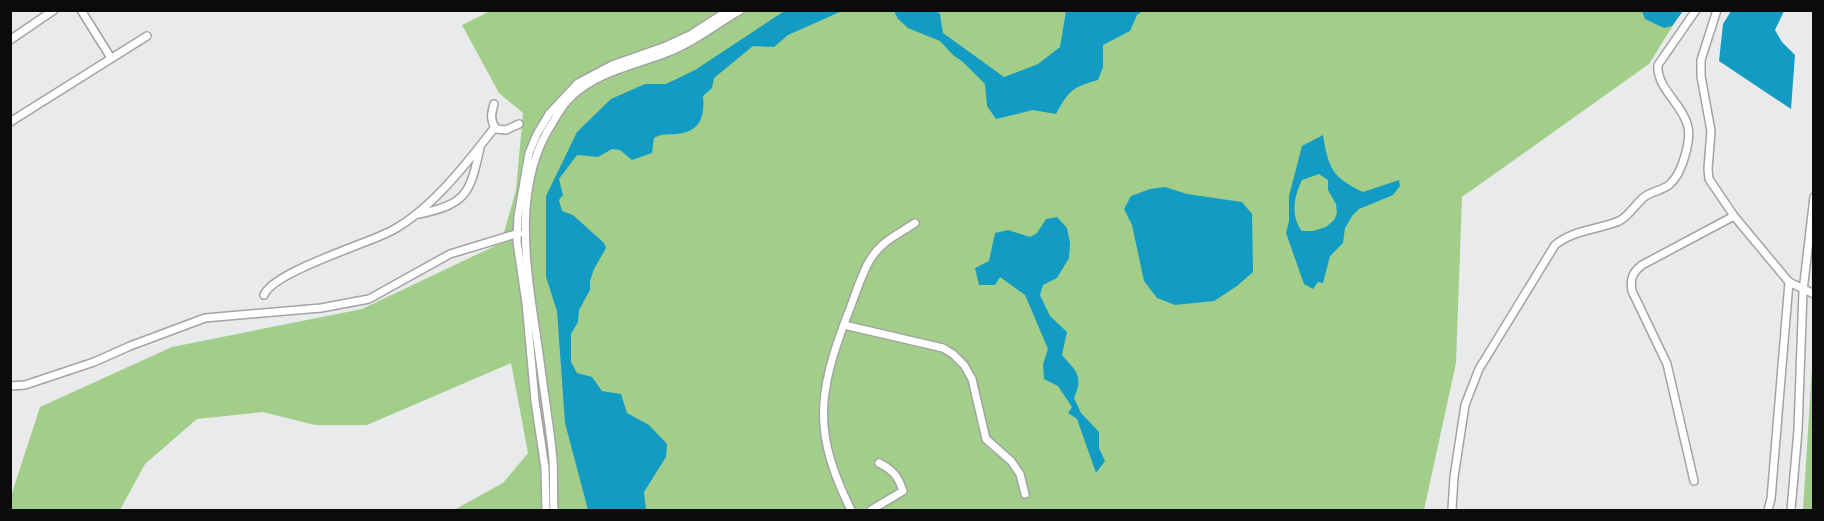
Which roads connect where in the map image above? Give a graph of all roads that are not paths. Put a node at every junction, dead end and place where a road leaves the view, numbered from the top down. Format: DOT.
graph roads {
  1 [pos="54,10"];
  2 [pos="81,10"];
  3 [pos="729,10"];
  4 [pos="741,10"];
  5 [pos="1696,10"];
  6 [pos="1716,10"];
  7 [pos="147,36"];
  8 [pos="10,40"];
  9 [pos="111,58"];
  10 [pos="494,104"];
  11 [pos="10,122"];
  12 [pos="519,124"];
  13 [pos="495,127"];
  14 [pos="480,147"];
  15 [pos="1814,197"];
  16 [pos="417,215"];
  17 [pos="1734,216"];
  18 [pos="915,223"];
  19 [pos="521,232"];
  20 [pos="1789,282"];
  21 [pos="1803,291"];
  22 [pos="1814,294"];
  23 [pos="264,295"];
  24 [pos="844,325"];
  25 [pos="10,386"];
  26 [pos="879,463"];
  27 [pos="1694,481"];
  28 [pos="1025,494"];
  29 [pos="546,510"];
  30 [pos="554,510"];
  31 [pos="851,510"];
  32 [pos="871,510"];
  33 [pos="1452,510"];
  34 [pos="1768,510"];
  35 [pos="1791,510"];
  1 -- 8 [label="street"];
  2 -- 9 [label="street"];
  3 -- 19 [label="street"];
  4 -- 19 [label="street"];
  5 -- 33 [label="street"];
  6 -- 17 [label="street"];
  7 -- 9 [label="street"];
  9 -- 11 [label="street"];
  10 -- 13 [label="street"];
  12 -- 13 [label="street"];
  13 -- 14 [label="street"];
  14 -- 16 [label="street"];
  14 -- 16 [label="street"];
  15 -- 21 [label="street"];
  16 -- 23 [label="street"];
  17 -- 20 [label="street"];
  17 -- 27 [label="street"];
  18 -- 24 [label="street"];
  19 -- 25 [label="street"];
  19 -- 29 [label="street"];
  19 -- 30 [label="street"];
  20 -- 21 [label="street"];
  20 -- 34 [label="street"];
  21 -- 22 [label="street"];
  21 -- 35 [label="street"];
  24 -- 28 [label="street"];
  24 -- 31 [label="street"];
  26 -- 32 [label="street"];
}
